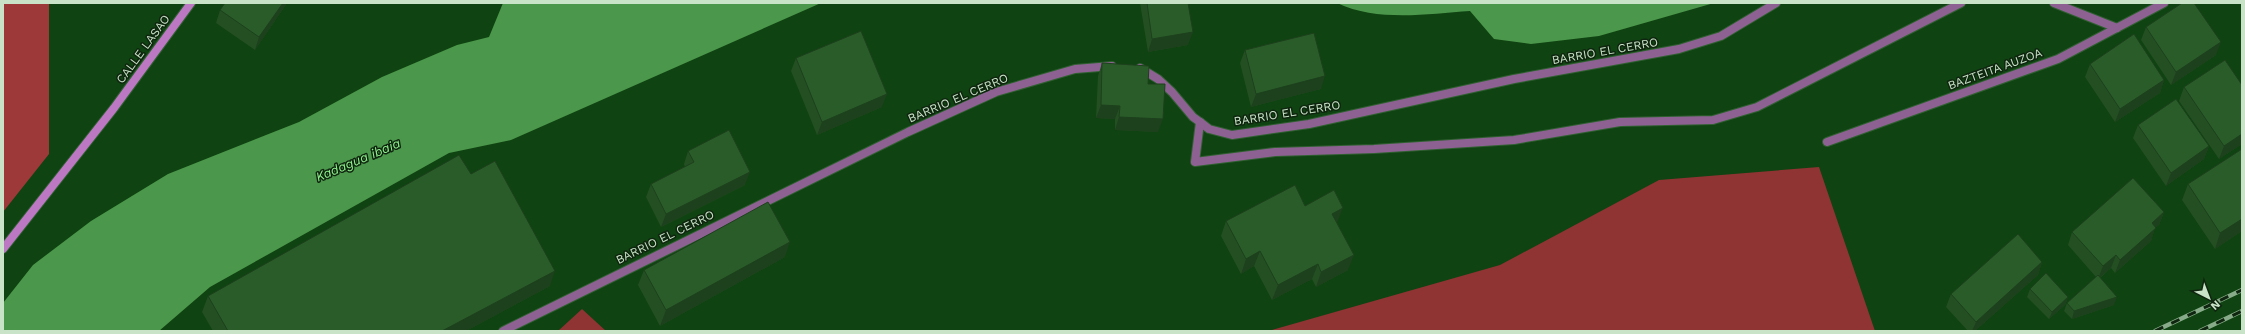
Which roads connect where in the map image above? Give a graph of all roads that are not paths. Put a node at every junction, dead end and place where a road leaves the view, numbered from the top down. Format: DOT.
graph roads {
  1 [pos="190,3"];
  2 [pos="1776,3"];
  3 [pos="1961,3"];
  4 [pos="2054,3"];
  5 [pos="2164,3"];
  6 [pos="2117,28"];
  7 [pos="1200,122"];
  8 [pos="1827,142"];
  9 [pos="3,249"];
  10 [pos="503,331"];
  1 -- 9 [label="street, CALLE LASAO"];
  2 -- 7 [label="street, BARRIO EL CERRO"];
  3 -- 7 [label="street"];
  4 -- 6 [label="street"];
  5 -- 6 [label="street, BAZTEITA AUZOA"];
  6 -- 8 [label="street, BAZTEITA AUZOA"];
  7 -- 10 [label="street, BARRIO EL CERRO"];
}
